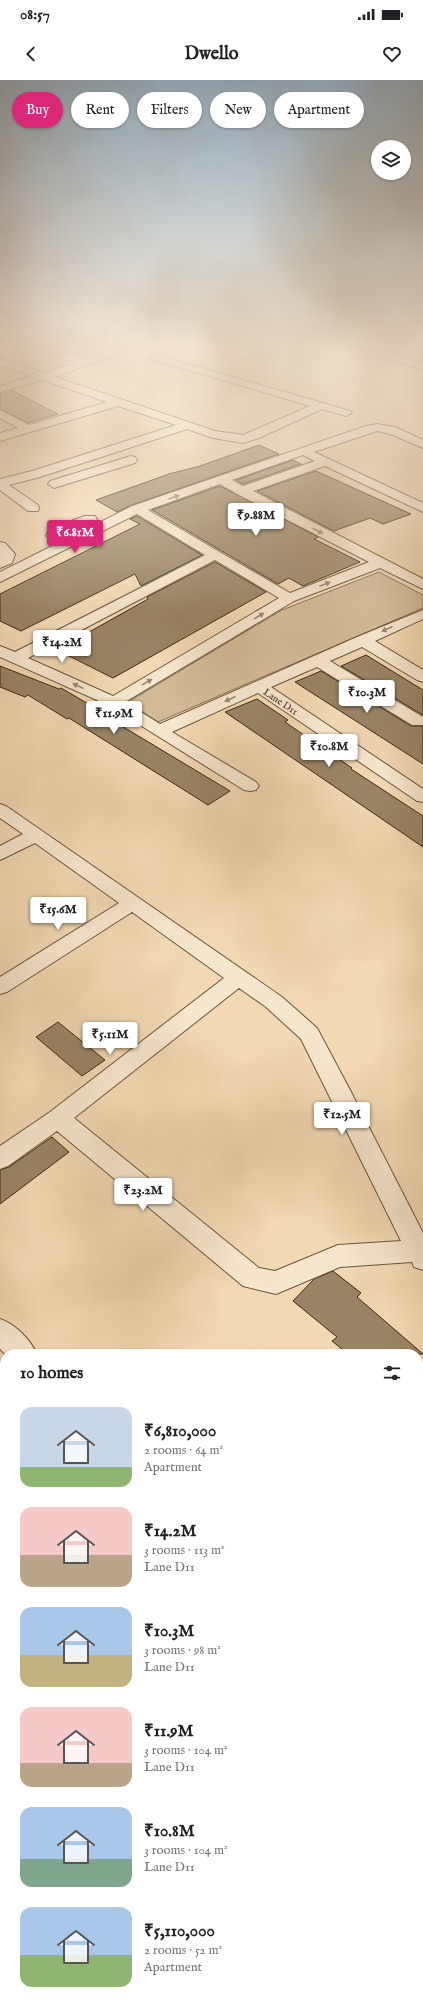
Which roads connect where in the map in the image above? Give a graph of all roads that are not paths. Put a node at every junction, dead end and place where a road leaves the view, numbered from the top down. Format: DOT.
graph roads {
  1 [pos="11,434"];
  2 [pos="163,434"];
  3 [pos="213,434"];
  4 [pos="260,434"];
  5 [pos="358,434"];
  6 [pos="397,434"];
  7 [pos="0,437"];
  8 [pos="190,441"];
  9 [pos="423,444"];
  10 [pos="302,452"];
  11 [pos="145,455"];
  12 [pos="324,462"];
  13 [pos="36,474"];
  14 [pos="222,480"];
  15 [pos="0,483"];
  16 [pos="54,484"];
  17 [pos="241,491"];
  18 [pos="70,493"];
  19 [pos="33,508"];
  20 [pos="423,508"];
  21 [pos="137,509"];
  22 [pos="0,546"];
  23 [pos="215,554"];
  24 [pos="0,564"];
  25 [pos="380,564"];
  26 [pos="0,578"];
  27 [pos="423,585"];
  28 [pos="289,598"];
  29 [pos="423,614"];
  30 [pos="362,640"];
  31 [pos="0,652"];
  32 [pos="15,658"];
  33 [pos="317,660"];
  34 [pos="423,677"];
  35 [pos="258,686"];
  36 [pos="114,702"];
  37 [pos="418,721"];
  38 [pos="159,731"];
  39 [pos="250,786"];
  40 [pos="423,797"];
  41 [pos="0,810"];
  42 [pos="36,835"];
  43 [pos="0,854"];
  44 [pos="133,903"];
  45 [pos="238,978"];
  46 [pos="0,987"];
  47 [pos="58,1118"];
  48 [pos="0,1159"];
  49 [pos="421,1255"];
  50 [pos="0,1331"];
  51 [pos="18,1349"];
  1 -- 7 [label="street"];
  2 -- 13 [label="street"];
  3 -- 4 [label="street"];
  3 -- 8 [label="street"];
  5 -- 10 [label="street"];
  6 -- 9 [label="street"];
  10 -- 12 [label="street"];
  10 -- 14 [label="street"];
  11 -- 16 [label="street"];
  12 -- 17 [label="street"];
  12 -- 20 [label="street"];
  13 -- 15 [label="street"];
  13 -- 16 [label="street"];
  14 -- 17 [label="street"];
  21 -- 14 [label="street, one-way"];
  15 -- 19 [label="street"];
  16 -- 18 [label="street"];
  17 -- 25 [label="street, one-way"];
  21 -- 23 [label="street"];
  21 -- 26 [label="street"];
  22 -- 24 [label="street"];
  23 -- 28 [label="street"];
  23 -- 32 [label="street"];
  25 -- 27 [label="street"];
  28 -- 25 [label="street, one-way"];
  36 -- 28 [label="street, one-way"];
  29 -- 30 [label="street, one-way"];
  30 -- 33 [label="street"];
  30 -- 34 [label="street"];
  31 -- 32 [label="street"];
  36 -- 32 [label="street, one-way"];
  33 -- 35 [label="street"];
  33 -- 37 [label="street"];
  35 -- 38 [label="street, one-way"];
  35 -- 40 [label="street, Lane D11"];
  36 -- 38 [label="street"];
  38 -- 39 [label="street"];
  41 -- 42 [label="street"];
  42 -- 43 [label="street"];
  42 -- 44 [label="street"];
  44 -- 45 [label="street"];
  44 -- 46 [label="street"];
  45 -- 47 [label="street"];
  45 -- 49 [label="street"];
  47 -- 48 [label="street"];
  47 -- 49 [label="street"];
  50 -- 51 [label="street"];
}
